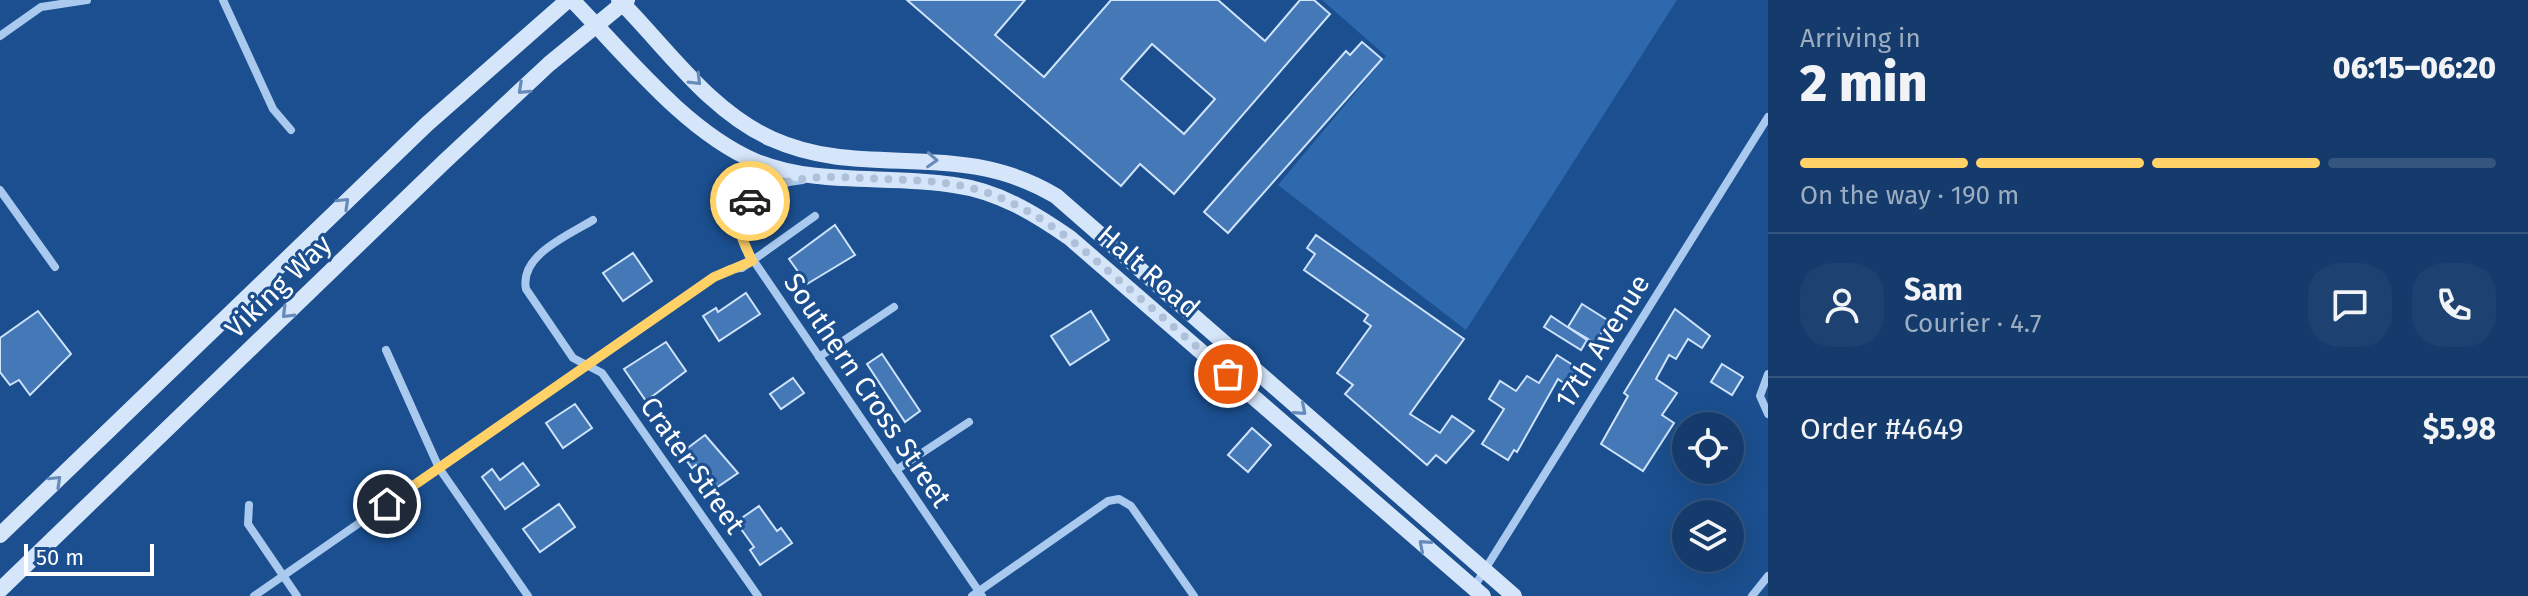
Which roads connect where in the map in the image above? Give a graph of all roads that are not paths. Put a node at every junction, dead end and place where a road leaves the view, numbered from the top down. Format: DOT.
graph roads {
  1 [pos="87,0"];
  2 [pos="223,0"];
  3 [pos="570,0"];
  4 [pos="623,1"];
  5 [pos="40,4"];
  6 [pos="597,25"];
  7 [pos="0,36"];
  8 [pos="1768,117"];
  9 [pos="291,130"];
  10 [pos="837,177"];
  11 [pos="0,190"];
  12 [pos="815,216"];
  13 [pos="593,220"];
  14 [pos="752,261"];
  15 [pos="55,267"];
  16 [pos="894,307"];
  17 [pos="386,350"];
  18 [pos="819,357"];
  19 [pos="587,365"];
  20 [pos="1768,374"];
  21 [pos="1768,414"];
  22 [pos="969,422"];
  23 [pos="439,468"];
  24 [pos="896,470"];
  25 [pos="249,505"];
  26 [pos="0,535"];
  27 [pos="1485,571"];
  28 [pos="283,575"];
  29 [pos="1768,576"];
  30 [pos="0,590"];
  31 [pos="1478,592"];
  32 [pos="978,594"];
  33 [pos="254,596"];
  34 [pos="297,596"];
  35 [pos="528,596"];
  36 [pos="758,596"];
  37 [pos="1194,596"];
  38 [pos="1514,596"];
  39 [pos="1752,596"];
  1 -- 5 [label="street"];
  2 -- 9 [label="street"];
  3 -- 6 [label="street, Halt Road"];
  26 -- 3 [label="street, Viking Way, one-way"];
  4 -- 6 [label="street, Viking Way"];
  4 -- 27 [label="street, Halt Road, one-way"];
  5 -- 7 [label="street"];
  6 -- 10 [label="street, Halt Road"];
  6 -- 30 [label="street, Viking Way, one-way"];
  8 -- 27 [label="street, 17th Avenue"];
  10 -- 14 [label="street, Southern Cross Street"];
  31 -- 10 [label="street, Halt Road, one-way"];
  11 -- 15 [label="street"];
  12 -- 14 [label="street"];
  13 -- 19 [label="street, Crater Street"];
  14 -- 18 [label="street, Southern Cross Street"];
  14 -- 19 [label="street"];
  16 -- 18 [label="street"];
  17 -- 23 [label="street"];
  18 -- 24 [label="street, Southern Cross Street"];
  19 -- 23 [label="street"];
  19 -- 36 [label="street, Crater Street"];
  20 -- 21 [label="street"];
  22 -- 24 [label="street"];
  23 -- 28 [label="street"];
  23 -- 35 [label="street"];
  24 -- 32 [label="street, Southern Cross Street"];
  25 -- 28 [label="street"];
  27 -- 31 [label="street, 17th Avenue"];
  27 -- 38 [label="street, Halt Road"];
  28 -- 33 [label="street"];
  28 -- 34 [label="street"];
  29 -- 39 [label="street"];
  32 -- 37 [label="street"];
}
